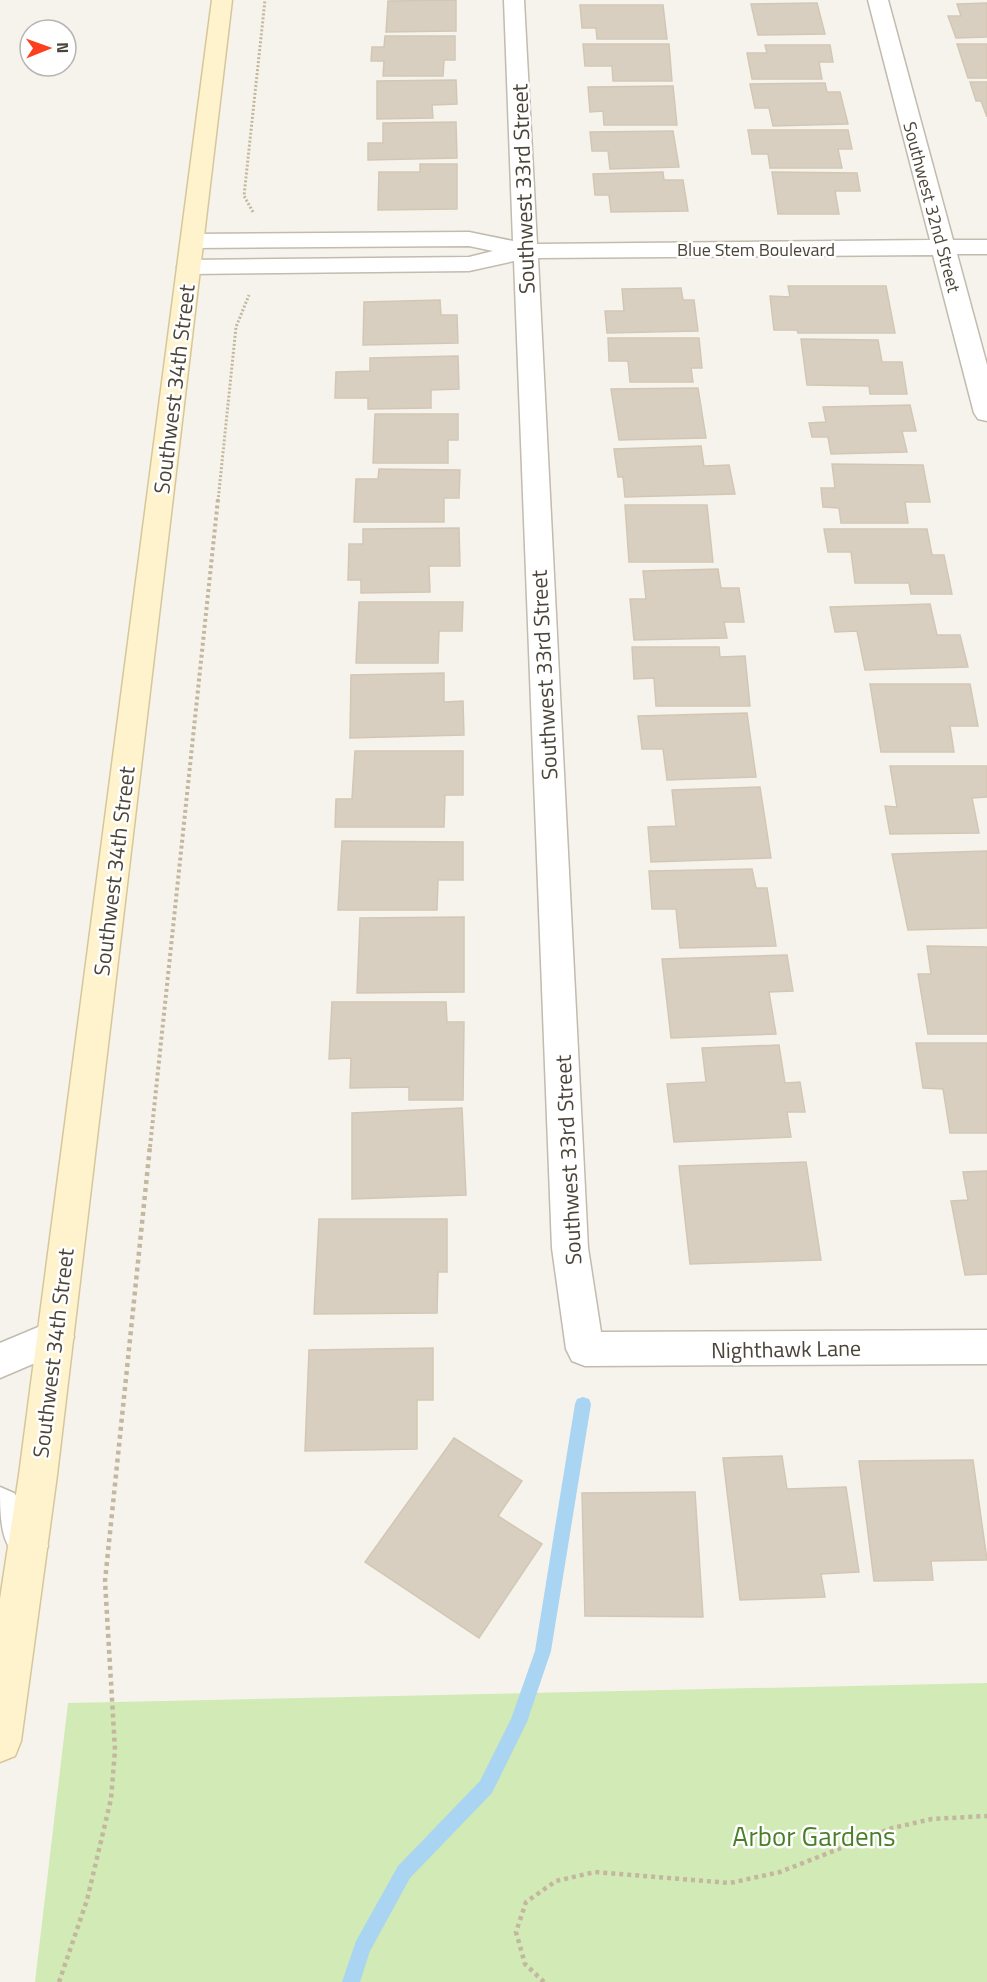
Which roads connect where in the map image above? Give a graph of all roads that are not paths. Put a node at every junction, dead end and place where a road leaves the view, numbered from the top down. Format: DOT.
graph roads {
  1 [pos="222,0"];
  2 [pos="514,0"];
  3 [pos="878,0"];
  4 [pos="944,248"];
  5 [pos="987,248"];
  6 [pos="525,251"];
  7 [pos="191,254"];
  8 [pos="987,413"];
  9 [pos="55,1337"];
  10 [pos="987,1347"];
  11 [pos="585,1349"];
  12 [pos="0,1361"];
  13 [pos="0,1506"];
  14 [pos="28,1546"];
  15 [pos="0,1741"];
  1 -- 7 [label="street, Southwest 34th Street"];
  2 -- 6 [label="street, Southwest 33rd Street"];
  3 -- 4 [label="street, Southwest 32nd Street"];
  4 -- 5 [label="street, Blue Stem Boulevard"];
  4 -- 6 [label="street, Blue Stem Boulevard"];
  4 -- 8 [label="street, Southwest 32nd Street"];
  6 -- 7 [label="street, Blue Stem Boulevard"];
  6 -- 7 [label="street, Blue Stem Boulevard"];
  6 -- 11 [label="street, Southwest 33rd Street"];
  7 -- 9 [label="street, Southwest 34th Street"];
  9 -- 12 [label="street"];
  9 -- 14 [label="street, Southwest 34th Street"];
  10 -- 11 [label="street, Nighthawk Lane"];
  13 -- 14 [label="street"];
  14 -- 15 [label="street, Southwest 34th Street"];
}
